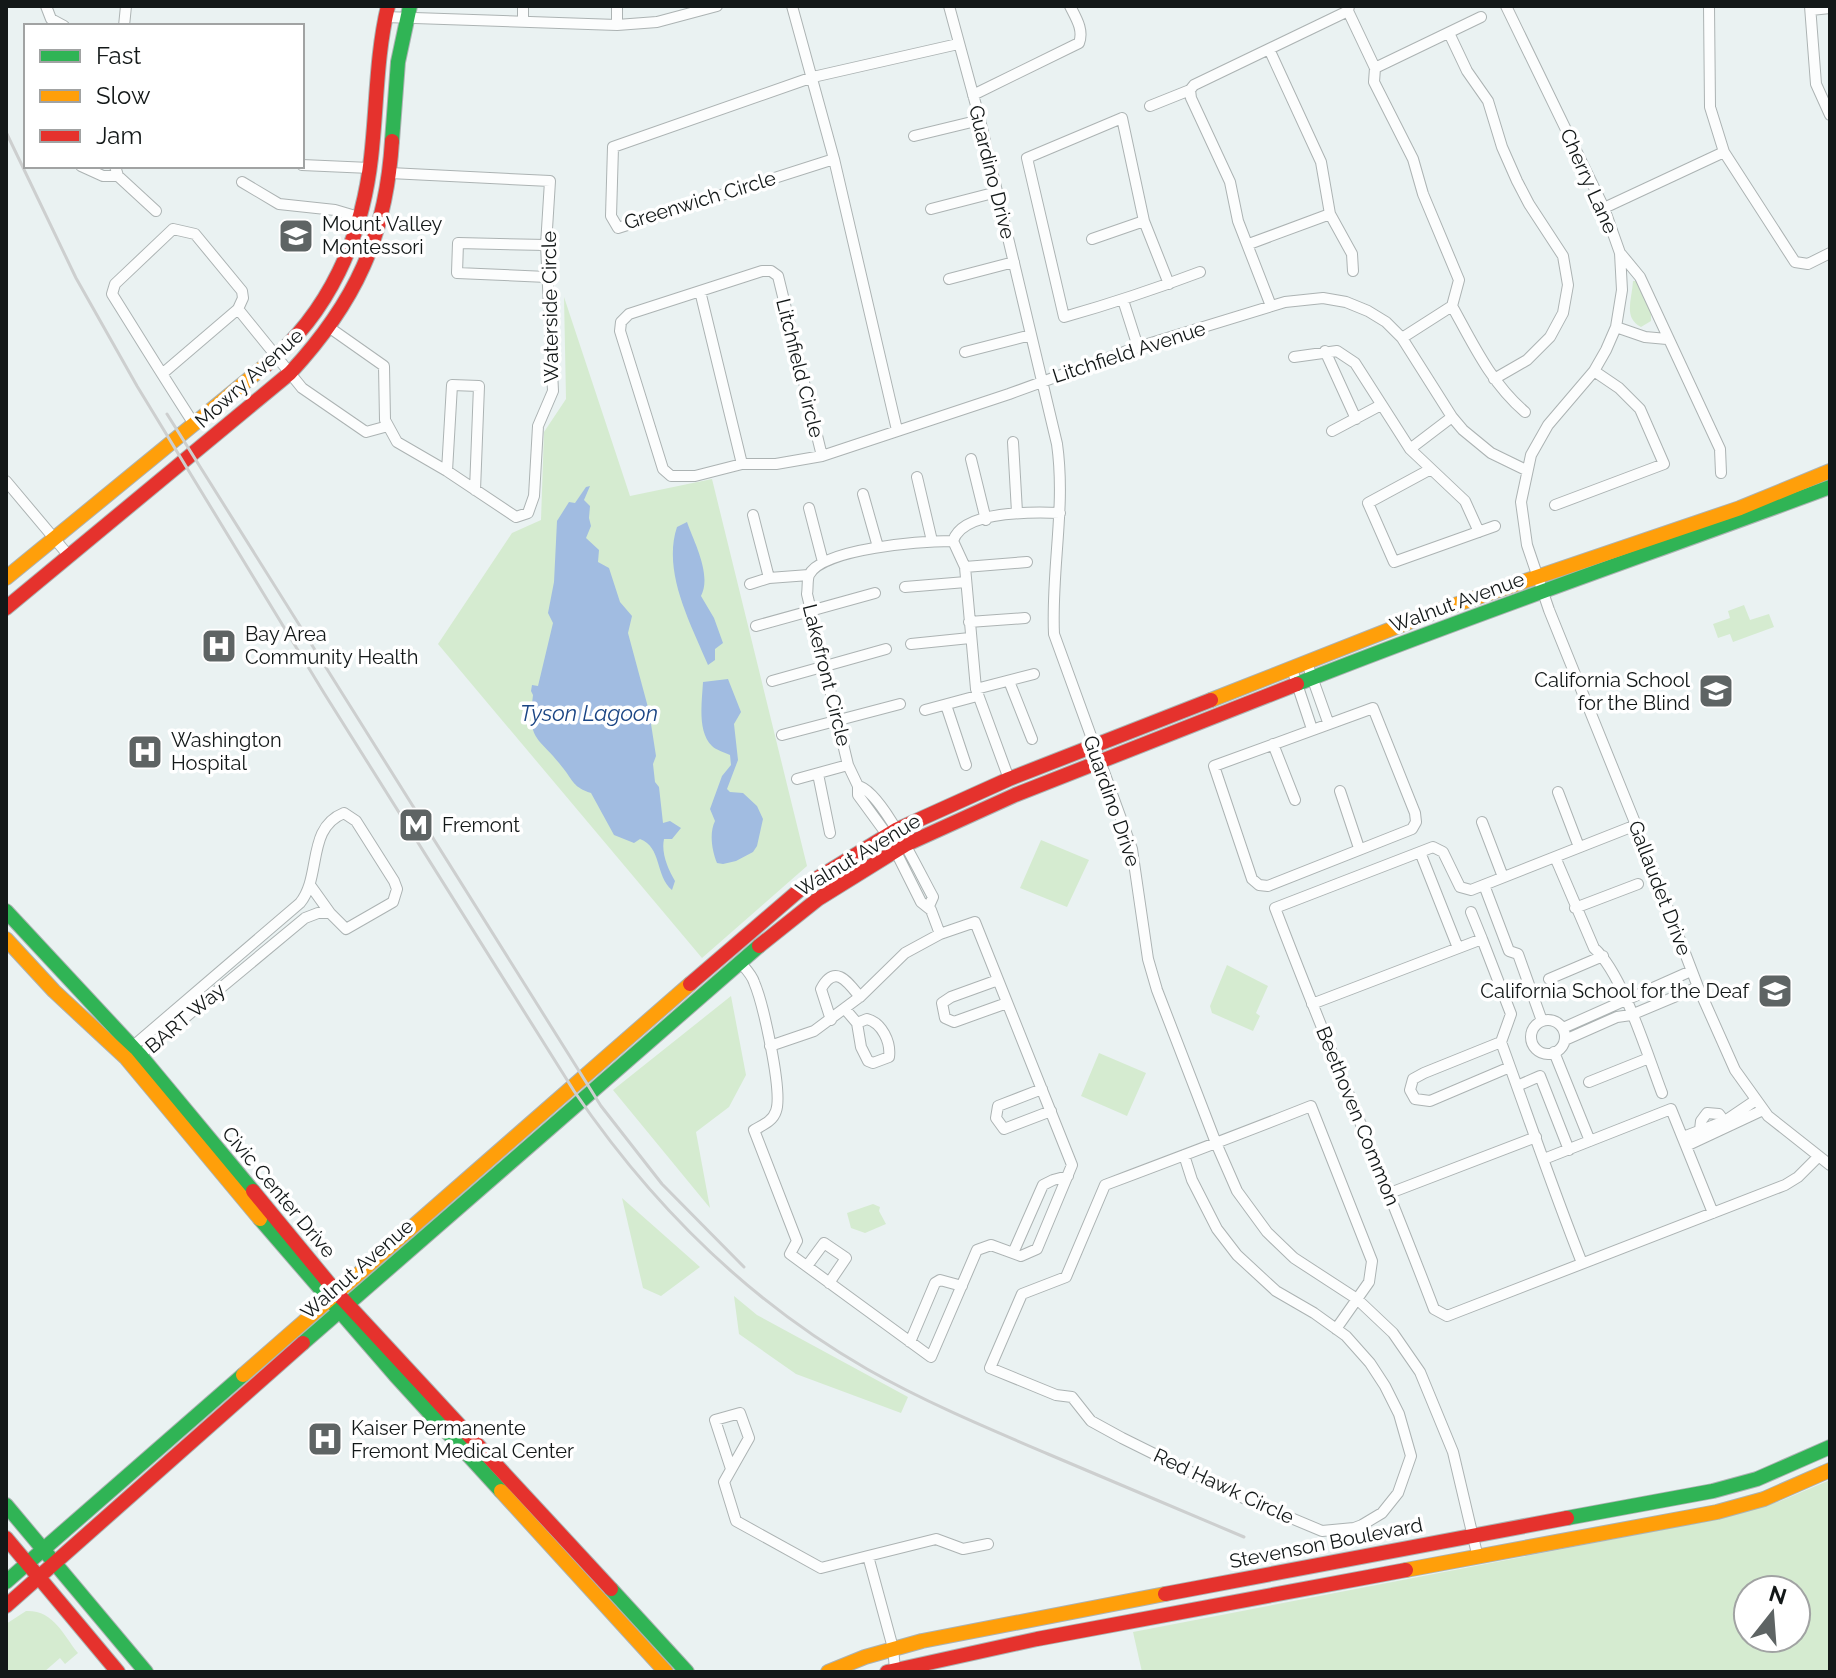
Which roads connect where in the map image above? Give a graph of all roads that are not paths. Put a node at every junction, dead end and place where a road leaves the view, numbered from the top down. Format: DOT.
graph roads {
  1 [pos="46,6"];
  2 [pos="464,6"];
  3 [pos="523,6"];
  4 [pos="617,6"];
  5 [pos="717,6"];
  6 [pos="792,6"];
  7 [pos="949,6"];
  8 [pos="1070,6"];
  9 [pos="1506,6"];
  10 [pos="1709,6"];
  11 [pos="1810,8"];
  12 [pos="1830,8"];
  13 [pos="1349,9"];
  14 [pos="386,11"];
  15 [pos="408,12"];
  16 [pos="1481,17"];
  17 [pos="465,19"];
  18 [pos="523,21"];
  19 [pos="60,24"];
  20 [pos="617,25"];
  21 [pos="1449,33"];
  22 [pos="958,44"];
  23 [pos="1269,49"];
  24 [pos="1375,68"];
  25 [pos="813,77"];
  26 [pos="1190,90"];
  27 [pos="973,95"];
  28 [pos="1150,106"];
  29 [pos="1830,115"];
  30 [pos="980,120"];
  31 [pos="914,136"];
  32 [pos="1724,152"];
  33 [pos="834,159"];
  34 [pos="304,165"];
  35 [pos="85,168"];
  36 [pos="370,168"];
  37 [pos="116,171"];
  38 [pos="390,173"];
  39 [pos="242,182"];
  40 [pos="997,192"];
  41 [pos="1604,208"];
  42 [pos="931,209"];
  43 [pos="156,211"];
  44 [pos="1330,214"];
  45 [pos="362,218"];
  46 [pos="1144,221"];
  47 [pos="1092,239"];
  48 [pos="1249,244"];
  49 [pos="546,245"];
  50 [pos="1620,253"];
  51 [pos="1830,253"];
  52 [pos="1014,262"];
  53 [pos="1353,271"];
  54 [pos="1200,272"];
  55 [pos="547,277"];
  56 [pos="949,279"];
  57 [pos="1169,284"];
  58 [pos="700,291"];
  59 [pos="1123,300"];
  60 [pos="1271,306"];
  61 [pos="1452,306"];
  62 [pos="238,309"];
  63 [pos="1616,327"];
  64 [pos="330,328"];
  65 [pos="1031,335"];
  66 [pos="1402,338"];
  67 [pos="1667,339"];
  68 [pos="1138,347"];
  69 [pos="1325,351"];
  70 [pos="965,352"];
  71 [pos="277,356"];
  72 [pos="1294,357"];
  73 [pos="1594,371"];
  74 [pos="290,373"];
  75 [pos="162,374"];
  76 [pos="1494,379"];
  77 [pos="1044,381"];
  78 [pos="1381,405"];
  79 [pos="1525,412"];
  80 [pos="1452,417"];
  81 [pos="1356,419"];
  82 [pos="386,423"];
  83 [pos="194,424"];
  84 [pos="897,430"];
  85 [pos="1332,431"];
  86 [pos="1013,442"];
  87 [pos="1410,449"];
  88 [pos="822,456"];
  89 [pos="971,459"];
  90 [pos="742,464"];
  91 [pos="1429,470"];
  92 [pos="1526,470"];
  93 [pos="447,471"];
  94 [pos="1830,471"];
  95 [pos="1721,473"];
  96 [pos="671,476"];
  97 [pos="917,477"];
  98 [pos="6,481"];
  99 [pos="1830,487"];
  100 [pos="475,490"];
  101 [pos="863,494"];
  102 [pos="1555,505"];
  103 [pos="809,508"];
  104 [pos="1017,512"];
  105 [pos="1060,513"];
  106 [pos="753,515"];
  107 [pos="986,520"];
  108 [pos="1495,526"];
  109 [pos="1479,532"];
  110 [pos="54,538"];
  111 [pos="932,541"];
  112 [pos="953,541"];
  113 [pos="878,547"];
  114 [pos="69,556"];
  115 [pos="823,562"];
  116 [pos="1027,562"];
  117 [pos="965,567"];
  118 [pos="809,575"];
  119 [pos="6,578"];
  120 [pos="769,578"];
  121 [pos="966,582"];
  122 [pos="750,584"];
  123 [pos="1540,585"];
  124 [pos="905,587"];
  125 [pos="875,593"];
  126 [pos="6,608"];
  127 [pos="812,611"];
  128 [pos="1025,618"];
  129 [pos="969,622"];
  130 [pos="756,626"];
  131 [pos="970,638"];
  132 [pos="911,644"];
  133 [pos="886,649"];
  134 [pos="1307,663"];
  135 [pos="825,666"];
  136 [pos="1292,669"];
  137 [pos="1034,674"];
  138 [pos="1312,678"];
  139 [pos="772,681"];
  140 [pos="1009,681"];
  141 [pos="1297,684"];
  142 [pos="977,692"];
  143 [pos="900,704"];
  144 [pos="946,705"];
  145 [pos="925,710"];
  146 [pos="838,721"];
  147 [pos="1328,722"];
  148 [pos="1312,729"];
  149 [pos="782,735"];
  150 [pos="1032,739"];
  151 [pos="1273,744"];
  152 [pos="1092,745"];
  153 [pos="1099,762"];
  154 [pos="848,765"];
  155 [pos="966,765"];
  156 [pos="818,774"];
  157 [pos="797,779"];
  158 [pos="1009,779"];
  159 [pos="1340,791"];
  160 [pos="1558,792"];
  161 [pos="1295,800"];
  162 [pos="1482,822"];
  163 [pos="1636,825"];
  164 [pos="830,833"];
  165 [pos="892,833"];
  166 [pos="1579,847"];
  167 [pos="900,848"];
  168 [pos="1359,848"];
  169 [pos="1420,852"];
  170 [pos="1555,857"];
  171 [pos="1503,877"];
  172 [pos="1638,884"];
  173 [pos="310,885"];
  174 [pos="1484,885"];
  175 [pos="1575,908"];
  176 [pos="6,911"];
  177 [pos="1471,912"];
  178 [pos="330,913"];
  179 [pos="940,934"];
  180 [pos="6,939"];
  181 [pos="1482,939"];
  182 [pos="1458,948"];
  183 [pos="1603,956"];
  184 [pos="740,962"];
  185 [pos="1691,971"];
  186 [pos="1549,979"];
  187 [pos="998,980"];
  188 [pos="1656,986"];
  189 [pos="1698,987"];
  190 [pos="860,997"];
  191 [pos="1626,1001"];
  192 [pos="1007,1003"];
  193 [pos="1663,1003"];
  194 [pos="1312,1004"];
  195 [pos="845,1009"];
  196 [pos="1631,1015"];
  197 [pos="831,1020"];
  198 [pos="1542,1021"];
  199 [pos="857,1023"];
  200 [pos="1563,1028"];
  201 [pos="1565,1040"];
  202 [pos="1501,1042"];
  203 [pos="770,1046"];
  204 [pos="1554,1052"];
  205 [pos="133,1053"];
  206 [pos="1649,1058"];
  207 [pos="1510,1067"];
  208 [pos="1589,1082"];
  209 [pos="1517,1086"];
  210 [pos="1042,1089"];
  211 [pos="1662,1093"];
  212 [pos="1756,1100"];
  213 [pos="1763,1110"];
  214 [pos="1051,1111"];
  215 [pos="1727,1124"];
  216 [pos="1536,1137"];
  217 [pos="1590,1141"];
  218 [pos="1685,1141"];
  219 [pos="1216,1143"];
  220 [pos="1569,1150"];
  221 [pos="1184,1155"];
  222 [pos="1817,1158"];
  223 [pos="1544,1159"];
  224 [pos="1830,1165"];
  225 [pos="1068,1176"];
  226 [pos="1390,1193"];
  227 [pos="1713,1213"];
  228 [pos="1013,1253"];
  229 [pos="1582,1263"];
  230 [pos="807,1266"];
  231 [pos="829,1283"];
  232 [pos="962,1286"];
  233 [pos="333,1296"];
  234 [pos="1357,1299"];
  235 [pos="344,1308"];
  236 [pos="1336,1329"];
  237 [pos="910,1342"];
  238 [pos="1830,1447"];
  239 [pos="731,1469"];
  240 [pos="1830,1470"];
  241 [pos="6,1505"];
  242 [pos="1474,1536"];
  243 [pos="6,1538"];
  244 [pos="988,1544"];
  245 [pos="44,1550"];
  246 [pos="868,1556"];
  247 [pos="1478,1558"];
  248 [pos="54,1563"];
  249 [pos="27,1564"];
  250 [pos="39,1577"];
  251 [pos="6,1582"];
  252 [pos="6,1606"];
  253 [pos="893,1648"];
  254 [pos="891,1671"];
  255 [pos="118,1672"];
  256 [pos="146,1672"];
  257 [pos="666,1672"];
  258 [pos="687,1672"];
  259 [pos="828,1672"];
  1 -- 19 [label="street"];
  2 -- 17 [label="street"];
  3 -- 18 [label="street"];
  4 -- 20 [label="street"];
  5 -- 20 [label="street"];
  6 -- 25 [label="street"];
  7 -- 22 [label="street, Guardino Drive"];
  8 -- 27 [label="street"];
  9 -- 41 [label="street, Cherry Lane"];
  10 -- 32 [label="street"];
  11 -- 12 [label="street"];
  11 -- 29 [label="street"];
  13 -- 23 [label="street"];
  13 -- 24 [label="street"];
  14 -- 15 [label="street"];
  14 -- 36 [label="main road, Mowry Avenue"];
  15 -- 17 [label="street"];
  15 -- 38 [label="main road, Mowry Avenue"];
  16 -- 21 [label="street"];
  17 -- 18 [label="street"];
  18 -- 20 [label="street"];
  21 -- 24 [label="street"];
  21 -- 76 [label="street"];
  22 -- 25 [label="street"];
  22 -- 27 [label="street, Guardino Drive"];
  23 -- 26 [label="street"];
  23 -- 44 [label="street"];
  24 -- 61 [label="street"];
  25 -- 33 [label="street"];
  25 -- 33 [label="street, Greenwich Circle"];
  26 -- 28 [label="street"];
  26 -- 48 [label="street"];
  27 -- 30 [label="street, Guardino Drive"];
  30 -- 31 [label="street"];
  30 -- 40 [label="street, Guardino Drive"];
  32 -- 41 [label="street"];
  32 -- 51 [label="street"];
  33 -- 84 [label="street"];
  34 -- 36 [label="street"];
  35 -- 37 [label="street"];
  36 -- 45 [label="main road, Mowry Avenue"];
  37 -- 43 [label="street"];
  38 -- 49 [label="street, Waterside Circle"];
  38 -- 64 [label="main road, Mowry Avenue"];
  39 -- 45 [label="street"];
  40 -- 42 [label="street"];
  40 -- 52 [label="street, Guardino Drive"];
  41 -- 50 [label="street, Cherry Lane"];
  44 -- 48 [label="street"];
  44 -- 53 [label="street"];
  45 -- 71 [label="main road, Mowry Avenue"];
  46 -- 47 [label="street"];
  46 -- 57 [label="street"];
  46 -- 59 [label="street"];
  48 -- 60 [label="street"];
  49 -- 55 [label="street, Waterside Circle"];
  49 -- 55 [label="street"];
  50 -- 63 [label="street, Cherry Lane"];
  50 -- 67 [label="street"];
  52 -- 56 [label="street"];
  52 -- 65 [label="street, Guardino Drive"];
  54 -- 57 [label="street"];
  55 -- 100 [label="street, Waterside Circle"];
  57 -- 59 [label="street"];
  58 -- 88 [label="street, Litchfield Circle"];
  58 -- 90 [label="street"];
  58 -- 96 [label="street, Litchfield Circle"];
  59 -- 68 [label="street"];
  60 -- 66 [label="street, Litchfield Avenue"];
  60 -- 68 [label="street, Litchfield Avenue"];
  61 -- 66 [label="street"];
  61 -- 76 [label="street"];
  62 -- 71 [label="street"];
  62 -- 75 [label="street"];
  62 -- 75 [label="street"];
  63 -- 67 [label="street"];
  63 -- 73 [label="street, Cherry Lane"];
  64 -- 74 [label="main road, Mowry Avenue"];
  64 -- 82 [label="street"];
  65 -- 70 [label="street"];
  65 -- 77 [label="street, Guardino Drive"];
  66 -- 80 [label="street, Litchfield Avenue"];
  67 -- 95 [label="street"];
  68 -- 77 [label="street, Litchfield Avenue"];
  69 -- 72 [label="street"];
  69 -- 78 [label="street"];
  69 -- 81 [label="street"];
  71 -- 74 [label="street"];
  71 -- 83 [label="main road, Mowry Avenue"];
  73 -- 92 [label="street, Cherry Lane"];
  73 -- 102 [label="street"];
  74 -- 82 [label="street"];
  74 -- 114 [label="main road, Mowry Avenue"];
  75 -- 83 [label="street"];
  76 -- 79 [label="street"];
  77 -- 84 [label="street, Litchfield Avenue"];
  77 -- 105 [label="street, Guardino Drive"];
  78 -- 81 [label="street"];
  78 -- 87 [label="street"];
  80 -- 87 [label="street"];
  80 -- 92 [label="street, Litchfield Avenue"];
  81 -- 85 [label="street"];
  82 -- 93 [label="street, Waterside Circle"];
  83 -- 110 [label="main road, Mowry Avenue"];
  84 -- 88 [label="street, Litchfield Avenue"];
  86 -- 104 [label="street"];
  87 -- 91 [label="street"];
  88 -- 90 [label="street, Litchfield Avenue"];
  89 -- 107 [label="street"];
  90 -- 96 [label="street, Litchfield Avenue"];
  91 -- 109 [label="street"];
  91 -- 109 [label="street"];
  92 -- 123 [label="street, Cherry Lane"];
  93 -- 100 [label="street, Waterside Circle"];
  93 -- 100 [label="street"];
  94 -- 123 [label="main road, Walnut Avenue"];
  97 -- 111 [label="street"];
  98 -- 110 [label="street"];
  99 -- 123 [label="main road, Walnut Avenue"];
  101 -- 113 [label="street"];
  103 -- 115 [label="street"];
  104 -- 105 [label="street"];
  104 -- 107 [label="street"];
  105 -- 152 [label="street, Guardino Drive"];
  106 -- 120 [label="street"];
  107 -- 112 [label="street"];
  108 -- 109 [label="street"];
  110 -- 114 [label="street"];
  110 -- 119 [label="main road, Mowry Avenue"];
  111 -- 112 [label="street, Lakefront Circle"];
  111 -- 113 [label="street, Lakefront Circle"];
  112 -- 117 [label="street"];
  113 -- 115 [label="street, Lakefront Circle"];
  114 -- 126 [label="main road, Mowry Avenue"];
  115 -- 118 [label="street, Lakefront Circle"];
  116 -- 117 [label="street"];
  117 -- 121 [label="street"];
  118 -- 120 [label="street"];
  118 -- 127 [label="street, Lakefront Circle"];
  120 -- 122 [label="street"];
  121 -- 124 [label="street"];
  121 -- 129 [label="street"];
  123 -- 134 [label="main road, Walnut Avenue"];
  123 -- 138 [label="main road, Walnut Avenue"];
  123 -- 163 [label="street, Gallaudet Drive"];
  125 -- 127 [label="street"];
  127 -- 130 [label="street"];
  127 -- 135 [label="street, Lakefront Circle"];
  128 -- 129 [label="street"];
  129 -- 131 [label="street"];
  131 -- 132 [label="street"];
  131 -- 142 [label="street"];
  133 -- 135 [label="street"];
  134 -- 136 [label="main road, Walnut Avenue"];
  134 -- 138 [label="street"];
  135 -- 139 [label="street"];
  135 -- 146 [label="street, Lakefront Circle"];
  136 -- 141 [label="street"];
  136 -- 152 [label="main road, Walnut Avenue"];
  137 -- 140 [label="street"];
  138 -- 141 [label="main road, Walnut Avenue"];
  138 -- 147 [label="street"];
  140 -- 142 [label="street"];
  140 -- 150 [label="street"];
  141 -- 148 [label="street"];
  141 -- 153 [label="main road, Walnut Avenue"];
  142 -- 144 [label="street"];
  142 -- 158 [label="street"];
  143 -- 146 [label="street"];
  144 -- 145 [label="street"];
  144 -- 155 [label="street"];
  146 -- 149 [label="street"];
  146 -- 154 [label="street, Lakefront Circle"];
  147 -- 148 [label="street"];
  147 -- 168 [label="street"];
  148 -- 151 [label="street"];
  151 -- 161 [label="street"];
  151 -- 168 [label="street"];
  152 -- 153 [label="street, Guardino Drive"];
  152 -- 158 [label="main road, Walnut Avenue"];
  153 -- 167 [label="main road, Walnut Avenue"];
  153 -- 219 [label="street, Guardino Drive"];
  154 -- 156 [label="street"];
  154 -- 165 [label="street, Lakefront Circle"];
  156 -- 157 [label="street"];
  156 -- 164 [label="street"];
  158 -- 165 [label="main road, Walnut Avenue"];
  159 -- 168 [label="street"];
  160 -- 166 [label="street"];
  162 -- 171 [label="street"];
  163 -- 166 [label="street"];
  163 -- 185 [label="street, Gallaudet Drive"];
  165 -- 167 [label="street, Lakefront Circle"];
  165 -- 233 [label="main road, Walnut Avenue"];
  166 -- 170 [label="street"];
  167 -- 179 [label="street, Lakefront Circle"];
  167 -- 184 [label="main road, Walnut Avenue"];
  169 -- 174 [label="street"];
  169 -- 182 [label="street"];
  169 -- 194 [label="street, Beethoven Common"];
  170 -- 171 [label="street"];
  170 -- 175 [label="street"];
  171 -- 174 [label="street"];
  172 -- 175 [label="street"];
  173 -- 178 [label="street"];
  173 -- 178 [label="street, BART Way"];
  173 -- 205 [label="street, BART Way"];
  174 -- 198 [label="street"];
  175 -- 183 [label="street"];
  176 -- 205 [label="main road, Civic Center Drive"];
  177 -- 181 [label="street"];
  178 -- 205 [label="street, BART Way"];
  179 -- 187 [label="street"];
  179 -- 190 [label="street"];
  180 -- 205 [label="main road, Civic Center Drive"];
  181 -- 182 [label="street"];
  181 -- 202 [label="street"];
  182 -- 194 [label="street"];
  183 -- 186 [label="street"];
  183 -- 191 [label="street"];
  184 -- 203 [label="street"];
  184 -- 235 [label="main road, Walnut Avenue"];
  185 -- 188 [label="street"];
  185 -- 189 [label="street, Gallaudet Drive"];
  187 -- 192 [label="street"];
  187 -- 192 [label="street"];
  188 -- 191 [label="street"];
  188 -- 193 [label="street"];
  189 -- 193 [label="street"];
  189 -- 212 [label="street, Gallaudet Drive"];
  190 -- 195 [label="street"];
  190 -- 197 [label="street"];
  191 -- 196 [label="street"];
  191 -- 200 [label="street"];
  192 -- 210 [label="street"];
  193 -- 196 [label="street"];
  194 -- 226 [label="street, Beethoven Common"];
  195 -- 197 [label="street"];
  195 -- 199 [label="street"];
  196 -- 201 [label="street"];
  196 -- 206 [label="street"];
  197 -- 203 [label="street"];
  198 -- 200 [label="street"];
  198 -- 204 [label="street"];
  200 -- 201 [label="street"];
  201 -- 204 [label="street"];
  202 -- 207 [label="street"];
  202 -- 207 [label="street"];
  203 -- 230 [label="street"];
  204 -- 217 [label="street"];
  205 -- 233 [label="main road, Civic Center Drive"];
  206 -- 208 [label="street"];
  206 -- 211 [label="street"];
  207 -- 209 [label="street"];
  209 -- 216 [label="street"];
  209 -- 220 [label="street"];
  210 -- 214 [label="street"];
  210 -- 214 [label="street"];
  212 -- 213 [label="street, Gallaudet Drive"];
  212 -- 215 [label="street"];
  213 -- 215 [label="street"];
  213 -- 222 [label="street, Gallaudet Drive"];
  214 -- 225 [label="street"];
  215 -- 218 [label="street"];
  215 -- 218 [label="street"];
  216 -- 223 [label="street"];
  216 -- 226 [label="street"];
  217 -- 218 [label="street"];
  217 -- 220 [label="street"];
  218 -- 227 [label="street"];
  219 -- 221 [label="street, Red Hawk Circle"];
  219 -- 234 [label="street, Guardino Drive"];
  219 -- 234 [label="street, Red Hawk Circle"];
  220 -- 223 [label="street"];
  221 -- 236 [label="street, Red Hawk Circle"];
  221 -- 236 [label="street, Red Hawk Circle"];
  222 -- 224 [label="street, Gallaudet Drive"];
  222 -- 227 [label="street, Beethoven Common"];
  223 -- 229 [label="street"];
  225 -- 228 [label="street"];
  225 -- 228 [label="street"];
  226 -- 229 [label="street, Beethoven Common"];
  227 -- 229 [label="street, Beethoven Common"];
  228 -- 232 [label="street"];
  230 -- 231 [label="street"];
  230 -- 231 [label="street"];
  231 -- 237 [label="street"];
  232 -- 237 [label="street"];
  232 -- 237 [label="street"];
  233 -- 235 [label="main road, Civic Center Drive"];
  233 -- 245 [label="main road, Walnut Avenue"];
  234 -- 236 [label="street"];
  234 -- 242 [label="street, Guardino Drive"];
  235 -- 248 [label="main road, Walnut Avenue"];
  235 -- 257 [label="main road, Civic Center Drive"];
  235 -- 258 [label="main road, Civic Center Drive"];
  238 -- 242 [label="main road, Stevenson Boulevard"];
  239 -- 239 [label="street"];
  239 -- 246 [label="street"];
  240 -- 247 [label="main road, Stevenson Boulevard"];
  241 -- 245 [label="main road"];
  242 -- 247 [label="street, Guardino Drive"];
  242 -- 253 [label="main road, Stevenson Boulevard"];
  243 -- 249 [label="main road"];
  244 -- 246 [label="street"];
  245 -- 248 [label="main road"];
  245 -- 249 [label="main road, Walnut Avenue"];
  246 -- 253 [label="street"];
  247 -- 254 [label="main road, Stevenson Boulevard"];
  248 -- 250 [label="main road, Walnut Avenue"];
  248 -- 256 [label="main road"];
  249 -- 250 [label="main road"];
  249 -- 251 [label="main road, Walnut Avenue"];
  250 -- 252 [label="main road, Walnut Avenue"];
  250 -- 255 [label="main road"];
  253 -- 254 [label="street"];
  253 -- 259 [label="main road, Stevenson Boulevard"];
}
